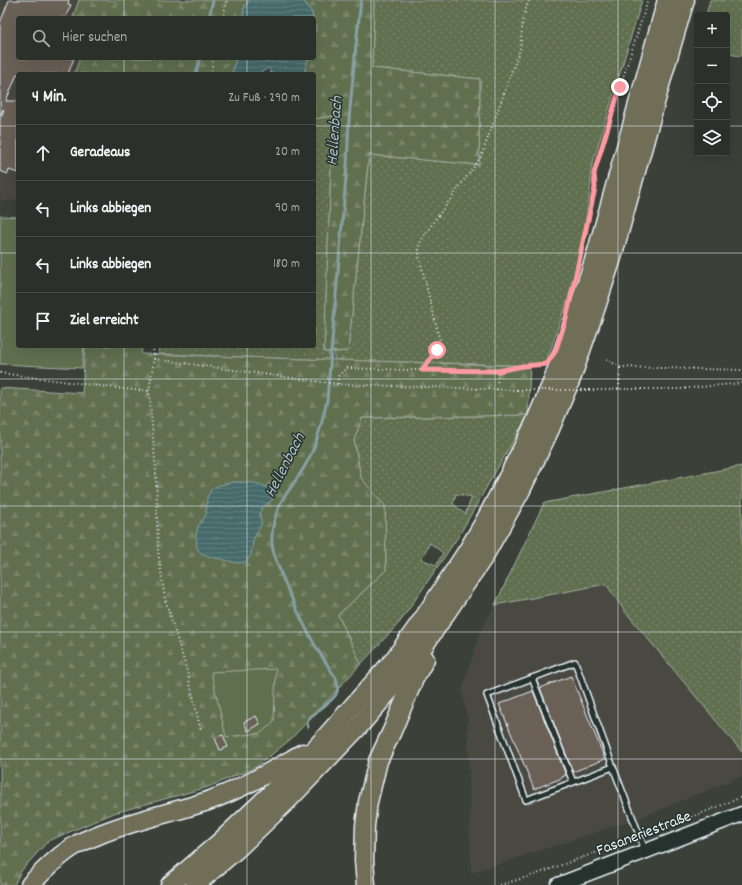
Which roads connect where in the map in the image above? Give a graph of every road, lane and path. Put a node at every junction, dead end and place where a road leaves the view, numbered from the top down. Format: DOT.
graph roads {
  1 [pos="227,0"];
  2 [pos="529,0"];
  3 [pos="648,0"];
  4 [pos="667,0"];
  5 [pos="685,0"];
  6 [pos="223,16"];
  7 [pos="214,60"];
  8 [pos="210,72"];
  9 [pos="582,250"];
  10 [pos="153,348"];
  11 [pos="154,359"];
  12 [pos="606,359"];
  13 [pos="546,364"];
  14 [pos="620,367"];
  15 [pos="422,370"];
  16 [pos="742,370"];
  17 [pos="498,371"];
  18 [pos="0,373"];
  19 [pos="742,383"];
  20 [pos="337,384"];
  21 [pos="619,389"];
  22 [pos="497,390"];
  23 [pos="149,391"];
  24 [pos="467,581"];
  25 [pos="532,678"];
  26 [pos="201,731"];
  27 [pos="321,742"];
  28 [pos="613,767"];
  29 [pos="573,782"];
  30 [pos="742,797"];
  31 [pos="742,814"];
  32 [pos="640,837"];
  33 [pos="645,851"];
  34 [pos="30,885"];
  35 [pos="170,885"];
  36 [pos="195,885"];
  37 [pos="366,885"];
  38 [pos="500,885"];
  39 [pos="558,885"];
  1 -- 6 [label="path"];
  2 -- 15 [label="path"];
  3 -- 9 [label="path"];
  4 -- 27 [label="highway"];
  5 -- 24 [label="highway"];
  7 -- 8 [label="path"];
  10 -- 11 [label="path"];
  11 -- 20 [label="path"];
  11 -- 23 [label="path"];
  12 -- 14 [label="path"];
  13 -- 17 [label="path"];
  14 -- 16 [label="path"];
  14 -- 21 [label="path"];
  15 -- 17 [label="path"];
  15 -- 20 [label="path"];
  17 -- 22 [label="path"];
  18 -- 23 [label="path"];
  19 -- 21 [label="path"];
  20 -- 22 [label="path"];
  21 -- 22 [label="path, bridge"];
  23 -- 26 [label="path"];
  24 -- 36 [label="highway"];
  24 -- 37 [label="highway"];
  25 -- 28 [label="lane"];
  25 -- 29 [label="lane"];
  25 -- 29 [label="lane"];
  27 -- 34 [label="highway"];
  27 -- 35 [label="highway"];
  28 -- 29 [label="lane"];
  28 -- 32 [label="lane"];
  30 -- 32 [label="path"];
  31 -- 33 [label="street, Fasaneriestraße"];
  32 -- 33 [label="lane"];
  32 -- 38 [label="path"];
  33 -- 39 [label="street, Fasaneriestraße"];
}
